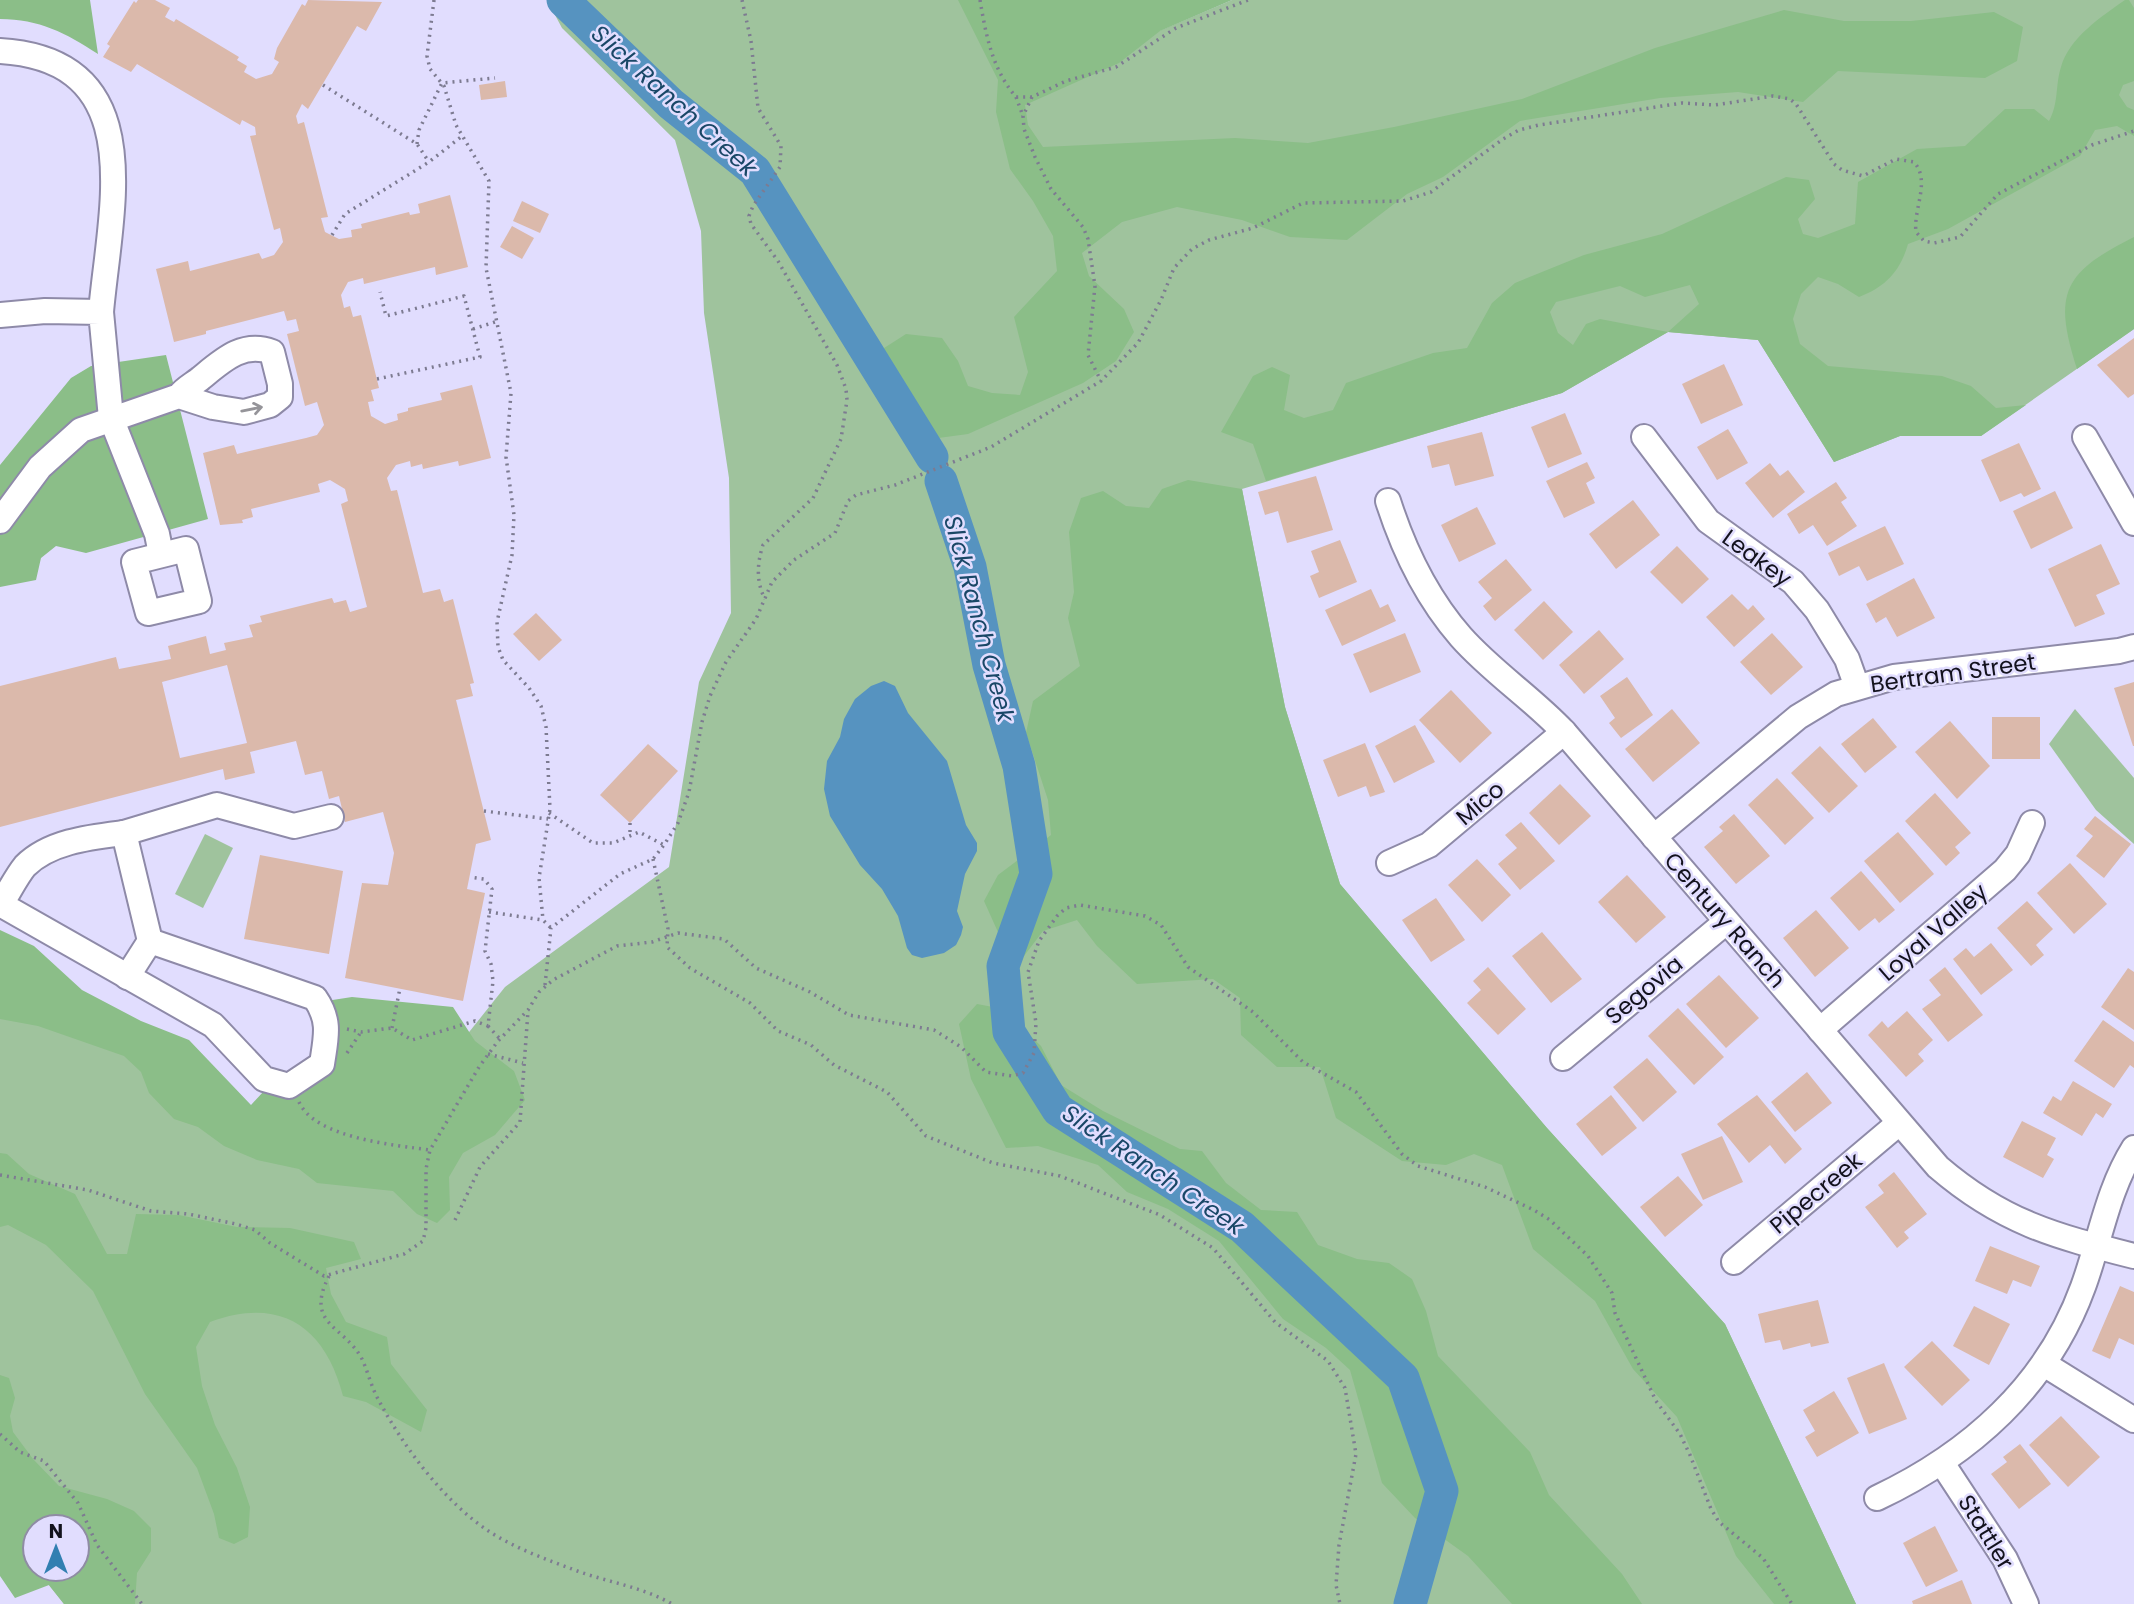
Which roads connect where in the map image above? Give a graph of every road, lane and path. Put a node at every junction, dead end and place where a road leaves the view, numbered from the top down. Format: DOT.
graph roads {
  1 [pos="434,0"];
  2 [pos="742,0"];
  3 [pos="981,0"];
  4 [pos="1248,0"];
  5 [pos="0,51"];
  6 [pos="495,78"];
  7 [pos="442,83"];
  8 [pos="323,85"];
  9 [pos="1016,97"];
  10 [pos="1032,97"];
  11 [pos="1023,116"];
  12 [pos="2134,131"];
  13 [pos="461,137"];
  14 [pos="417,144"];
  15 [pos="429,162"];
  16 [pos="332,235"];
  17 [pos="380,292"];
  18 [pos="101,312"];
  19 [pos="0,314"];
  20 [pos="495,322"];
  21 [pos="473,328"];
  22 [pos="377,379"];
  23 [pos="1101,381"];
  24 [pos="179,396"];
  25 [pos="111,418"];
  26 [pos="1644,437"];
  27 [pos="2085,437"];
  28 [pos="1388,501"];
  29 [pos="0,521"];
  30 [pos="2134,523"];
  31 [pos="161,554"];
  32 [pos="765,599"];
  33 [pos="2134,647"];
  34 [pos="1857,687"];
  35 [pos="1564,732"];
  36 [pos="484,811"];
  37 [pos="549,813"];
  38 [pos="331,817"];
  39 [pos="548,820"];
  40 [pos="630,823"];
  41 [pos="2032,823"];
  42 [pos="124,832"];
  43 [pos="630,834"];
  44 [pos="1654,837"];
  45 [pos="664,845"];
  46 [pos="653,859"];
  47 [pos="1389,863"];
  48 [pos="470,877"];
  49 [pos="0,904"];
  50 [pos="489,912"];
  51 [pos="543,920"];
  52 [pos="1726,922"];
  53 [pos="551,928"];
  54 [pos="668,936"];
  55 [pos="150,941"];
  56 [pos="127,977"];
  57 [pos="545,987"];
  58 [pos="400,988"];
  59 [pos="528,1010"];
  60 [pos="488,1026"];
  61 [pos="341,1027"];
  62 [pos="392,1028"];
  63 [pos="1820,1030"];
  64 [pos="500,1039"];
  65 [pos="488,1054"];
  66 [pos="1563,1058"];
  67 [pos="523,1063"];
  68 [pos="292,1085"];
  69 [pos="1899,1123"];
  70 [pos="2134,1148"];
  71 [pos="430,1150"];
  72 [pos="0,1175"];
  73 [pos="455,1220"];
  74 [pos="2096,1247"];
  75 [pos="2134,1256"];
  76 [pos="1734,1262"];
  77 [pos="330,1274"];
  78 [pos="2044,1364"];
  79 [pos="2134,1420"];
  80 [pos="0,1434"];
  81 [pos="1942,1463"];
  82 [pos="1877,1497"];
  83 [pos="142,1604"];
  84 [pos="672,1604"];
  85 [pos="1340,1604"];
  86 [pos="1793,1604"];
  87 [pos="2026,1604"];
  1 -- 7 [label="path"];
  2 -- 32 [label="path"];
  3 -- 9 [label="path"];
  4 -- 10 [label="path"];
  5 -- 18 [label="street"];
  6 -- 7 [label="path"];
  7 -- 13 [label="path"];
  7 -- 14 [label="path"];
  8 -- 14 [label="path"];
  9 -- 10 [label="path"];
  9 -- 11 [label="path"];
  10 -- 11 [label="path"];
  11 -- 23 [label="path"];
  12 -- 23 [label="path"];
  13 -- 15 [label="path"];
  13 -- 20 [label="path"];
  14 -- 15 [label="path"];
  15 -- 16 [label="path"];
  17 -- 21 [label="path"];
  18 -- 19 [label="street"];
  18 -- 25 [label="street"];
  20 -- 21 [label="path"];
  20 -- 37 [label="path"];
  21 -- 22 [label="path"];
  23 -- 32 [label="path"];
  24 -- 25 [label="street"];
  25 -- 29 [label="street"];
  25 -- 31 [label="street"];
  26 -- 34 [label="street, Leakey"];
  27 -- 30 [label="street"];
  28 -- 35 [label="street, Century Ranch"];
  32 -- 45 [label="path"];
  33 -- 34 [label="street, Bertram Street"];
  34 -- 44 [label="street, Bertram Street"];
  35 -- 44 [label="street, Century Ranch"];
  35 -- 47 [label="street, Mico"];
  36 -- 39 [label="path"];
  37 -- 39 [label="path"];
  37 -- 43 [label="path"];
  38 -- 42 [label="street"];
  39 -- 51 [label="path"];
  40 -- 43 [label="path"];
  41 -- 63 [label="street, Loyal Valley"];
  42 -- 49 [label="street"];
  42 -- 55 [label="street"];
  43 -- 45 [label="path"];
  44 -- 52 [label="street, Century Ranch"];
  45 -- 46 [label="path"];
  46 -- 53 [label="path"];
  46 -- 54 [label="path"];
  48 -- 50 [label="path"];
  49 -- 56 [label="street"];
  50 -- 51 [label="path"];
  50 -- 60 [label="path"];
  51 -- 53 [label="path"];
  52 -- 63 [label="street, Century Ranch"];
  52 -- 66 [label="street, Segovia"];
  53 -- 57 [label="path"];
  54 -- 57 [label="path"];
  54 -- 85 [label="path"];
  54 -- 86 [label="path"];
  55 -- 56 [label="street"];
  55 -- 68 [label="street"];
  56 -- 68 [label="street"];
  57 -- 59 [label="path"];
  58 -- 62 [label="path"];
  59 -- 64 [label="path"];
  59 -- 67 [label="path"];
  60 -- 62 [label="path"];
  60 -- 64 [label="path"];
  61 -- 62 [label="path"];
  63 -- 69 [label="street, Century Ranch"];
  64 -- 65 [label="path"];
  65 -- 67 [label="path"];
  65 -- 71 [label="path"];
  67 -- 73 [label="path"];
  68 -- 71 [label="path"];
  69 -- 74 [label="street, Century Ranch"];
  69 -- 76 [label="street, Pipecreek"];
  70 -- 74 [label="street"];
  71 -- 77 [label="path"];
  72 -- 77 [label="path"];
  74 -- 75 [label="street, Century Ranch"];
  74 -- 78 [label="street"];
  77 -- 84 [label="path"];
  78 -- 79 [label="street"];
  78 -- 81 [label="street"];
  80 -- 83 [label="path"];
  81 -- 82 [label="street"];
  81 -- 87 [label="street, Stattler"];
}
